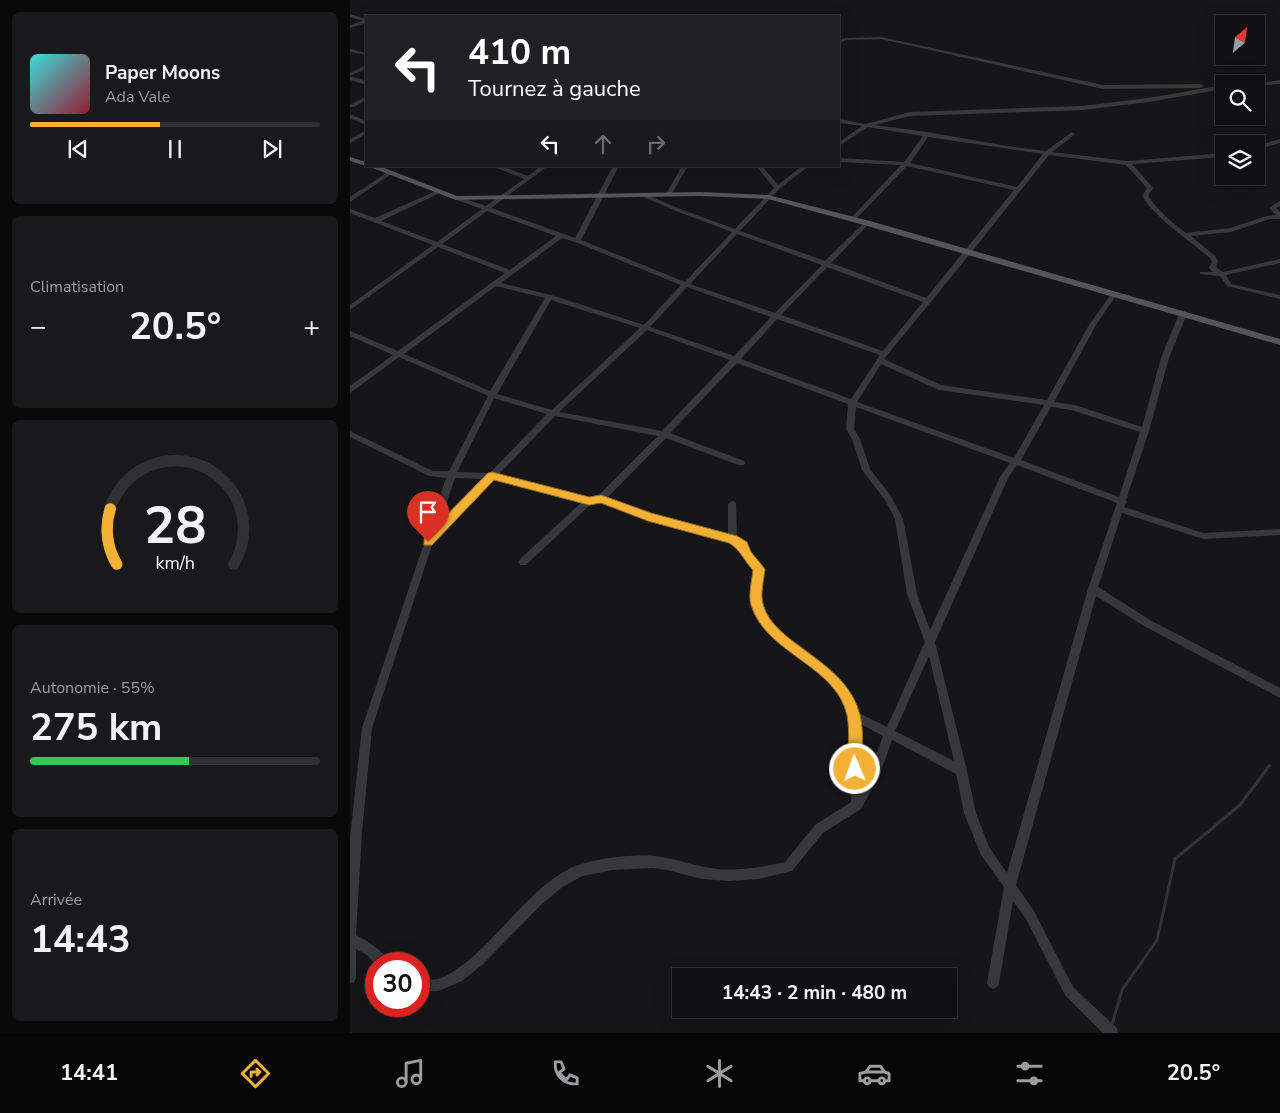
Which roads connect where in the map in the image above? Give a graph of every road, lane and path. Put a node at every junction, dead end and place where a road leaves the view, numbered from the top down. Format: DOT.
graph roads {
  1 [pos="350,15"];
  2 [pos="365,21"];
  3 [pos="365,21"];
  4 [pos="350,27"];
  5 [pos="840,42"];
  6 [pos="350,50"];
  7 [pos="365,54"];
  8 [pos="365,68"];
  9 [pos="350,76"];
  10 [pos="1280,82"];
  11 [pos="365,83"];
  12 [pos="1265,83"];
  13 [pos="1215,86"];
  14 [pos="1215,88"];
  15 [pos="365,99"];
  16 [pos="352,106"];
  17 [pos="350,116"];
  18 [pos="840,121"];
  19 [pos="365,122"];
  20 [pos="868,125"];
  21 [pos="365,133"];
  22 [pos="927,134"];
  23 [pos="1072,134"];
  24 [pos="350,141"];
  25 [pos="1280,141"];
  26 [pos="840,143"];
  27 [pos="1265,145"];
  28 [pos="1046,154"];
  29 [pos="1215,156"];
  30 [pos="350,159"];
  31 [pos="840,160"];
  32 [pos="1128,163"];
  33 [pos="365,164"];
  34 [pos="906,164"];
  35 [pos="374,167"];
  36 [pos="498,167"];
  37 [pos="544,167"];
  38 [pos="615,167"];
  39 [pos="684,167"];
  40 [pos="760,167"];
  41 [pos="805,167"];
  42 [pos="390,173"];
  43 [pos="528,178"];
  44 [pos="777,188"];
  45 [pos="1018,189"];
  46 [pos="438,192"];
  47 [pos="641,194"];
  48 [pos="669,194"];
  49 [pos="600,195"];
  50 [pos="456,198"];
  51 [pos="501,198"];
  52 [pos="768,198"];
  53 [pos="350,200"];
  54 [pos="1280,203"];
  55 [pos="486,207"];
  56 [pos="350,210"];
  57 [pos="1280,216"];
  58 [pos="853,219"];
  59 [pos="375,220"];
  60 [pos="867,223"];
  61 [pos="737,232"];
  62 [pos="561,235"];
  63 [pos="1184,235"];
  64 [pos="577,241"];
  65 [pos="437,244"];
  66 [pos="968,253"];
  67 [pos="1280,260"];
  68 [pos="826,264"];
  69 [pos="510,272"];
  70 [pos="1202,273"];
  71 [pos="1222,274"];
  72 [pos="494,283"];
  73 [pos="684,284"];
  74 [pos="1114,294"];
  75 [pos="549,297"];
  76 [pos="1280,297"];
  77 [pos="927,301"];
  78 [pos="350,308"];
  79 [pos="1183,314"];
  80 [pos="776,315"];
  81 [pos="646,327"];
  82 [pos="350,333"];
  83 [pos="1280,342"];
  84 [pos="398,354"];
  85 [pos="882,357"];
  86 [pos="737,358"];
  87 [pos="350,390"];
  88 [pos="492,395"];
  89 [pos="852,402"];
  90 [pos="1048,403"];
  91 [pos="553,414"];
  92 [pos="1146,431"];
  93 [pos="350,434"];
  94 [pos="666,435"];
  95 [pos="1017,460"];
  96 [pos="741,463"];
  97 [pos="451,476"];
  98 [pos="492,476"];
  99 [pos="601,499"];
  100 [pos="589,501"];
  101 [pos="732,504"];
  102 [pos="1122,505"];
  103 [pos="1280,532"];
  104 [pos="732,539"];
  105 [pos="428,542"];
  106 [pos="523,562"];
  107 [pos="1093,588"];
  108 [pos="930,642"];
  109 [pos="1280,693"];
  110 [pos="853,715"];
  111 [pos="889,733"];
  112 [pos="962,771"];
  113 [pos="857,805"];
  114 [pos="1010,884"];
  115 [pos="350,939"];
  116 [pos="372,952"];
  117 [pos="350,978"];
  118 [pos="993,983"];
  119 [pos="430,985"];
  120 [pos="1112,1033"];
  1 -- 2 [label="street"];
  3 -- 4 [label="street"];
  5 -- 13 [label="street"];
  6 -- 7 [label="street"];
  8 -- 9 [label="street"];
  9 -- 11 [label="street"];
  10 -- 12 [label="street"];
  14 -- 20 [label="street"];
  15 -- 16 [label="street"];
  17 -- 19 [label="street"];
  18 -- 20 [label="street"];
  20 -- 22 [label="street"];
  20 -- 26 [label="street"];
  21 -- 24 [label="street"];
  22 -- 28 [label="street"];
  22 -- 34 [label="street"];
  23 -- 28 [label="street"];
  25 -- 27 [label="street"];
  28 -- 32 [label="street"];
  28 -- 45 [label="street"];
  29 -- 32 [label="street"];
  30 -- 33 [label="main road"];
  31 -- 34 [label="street"];
  32 -- 63 [label="street"];
  34 -- 45 [label="street"];
  34 -- 58 [label="street"];
  35 -- 42 [label="main road"];
  36 -- 43 [label="street"];
  37 -- 43 [label="street"];
  38 -- 49 [label="street"];
  39 -- 48 [label="street"];
  40 -- 44 [label="street"];
  41 -- 44 [label="street"];
  42 -- 46 [label="main road"];
  42 -- 53 [label="street"];
  43 -- 51 [label="street"];
  44 -- 52 [label="street"];
  45 -- 66 [label="street"];
  46 -- 50 [label="main road"];
  46 -- 59 [label="street"];
  47 -- 48 [label="main road"];
  47 -- 49 [label="main road"];
  47 -- 61 [label="street"];
  48 -- 52 [label="main road"];
  49 -- 51 [label="main road"];
  49 -- 64 [label="street"];
  50 -- 51 [label="main road"];
  50 -- 55 [label="street"];
  51 -- 55 [label="street"];
  52 -- 58 [label="main road"];
  52 -- 61 [label="street"];
  54 -- 57 [label="street"];
  55 -- 62 [label="street"];
  55 -- 65 [label="street"];
  56 -- 59 [label="street"];
  57 -- 63 [label="street"];
  58 -- 60 [label="main road"];
  59 -- 65 [label="street"];
  60 -- 66 [label="main road"];
  60 -- 68 [label="street"];
  61 -- 68 [label="street"];
  61 -- 73 [label="street"];
  62 -- 64 [label="street"];
  62 -- 69 [label="street"];
  63 -- 71 [label="street"];
  64 -- 73 [label="street"];
  65 -- 69 [label="street"];
  65 -- 78 [label="street"];
  66 -- 74 [label="main road"];
  66 -- 77 [label="street"];
  67 -- 71 [label="street"];
  68 -- 77 [label="street"];
  68 -- 80 [label="street"];
  69 -- 72 [label="street"];
  70 -- 71 [label="street"];
  71 -- 76 [label="street"];
  72 -- 75 [label="street"];
  72 -- 84 [label="street"];
  73 -- 80 [label="street"];
  73 -- 81 [label="street"];
  74 -- 79 [label="main road"];
  74 -- 90 [label="street"];
  75 -- 81 [label="street"];
  75 -- 88 [label="street"];
  77 -- 85 [label="street"];
  79 -- 83 [label="main road"];
  79 -- 92 [label="street"];
  80 -- 85 [label="street"];
  80 -- 86 [label="street"];
  81 -- 86 [label="street"];
  81 -- 91 [label="street"];
  82 -- 84 [label="street"];
  84 -- 87 [label="street"];
  84 -- 88 [label="street"];
  85 -- 89 [label="street"];
  85 -- 90 [label="street"];
  86 -- 89 [label="street"];
  86 -- 94 [label="street"];
  88 -- 91 [label="street"];
  88 -- 97 [label="street"];
  89 -- 95 [label="street"];
  89 -- 108 [label="street"];
  90 -- 92 [label="street"];
  90 -- 95 [label="street"];
  91 -- 94 [label="street"];
  91 -- 98 [label="street"];
  92 -- 102 [label="street"];
  93 -- 97 [label="street"];
  94 -- 96 [label="street"];
  94 -- 99 [label="street"];
  95 -- 102 [label="street"];
  95 -- 108 [label="street"];
  97 -- 98 [label="street"];
  97 -- 105 [label="street"];
  98 -- 100 [label="street"];
  98 -- 105 [label="street"];
  99 -- 100 [label="street"];
  99 -- 104 [label="street"];
  100 -- 106 [label="street"];
  101 -- 104 [label="street"];
  102 -- 103 [label="street"];
  102 -- 107 [label="street"];
  104 -- 110 [label="street"];
  105 -- 115 [label="street"];
  107 -- 109 [label="street"];
  107 -- 114 [label="street"];
  108 -- 111 [label="street"];
  108 -- 112 [label="street"];
  110 -- 111 [label="street"];
  110 -- 113 [label="street"];
  111 -- 112 [label="street"];
  111 -- 113 [label="street"];
  112 -- 114 [label="street"];
  113 -- 119 [label="street"];
  114 -- 118 [label="street"];
  114 -- 120 [label="street"];
  115 -- 116 [label="street"];
  115 -- 117 [label="street"];
}
